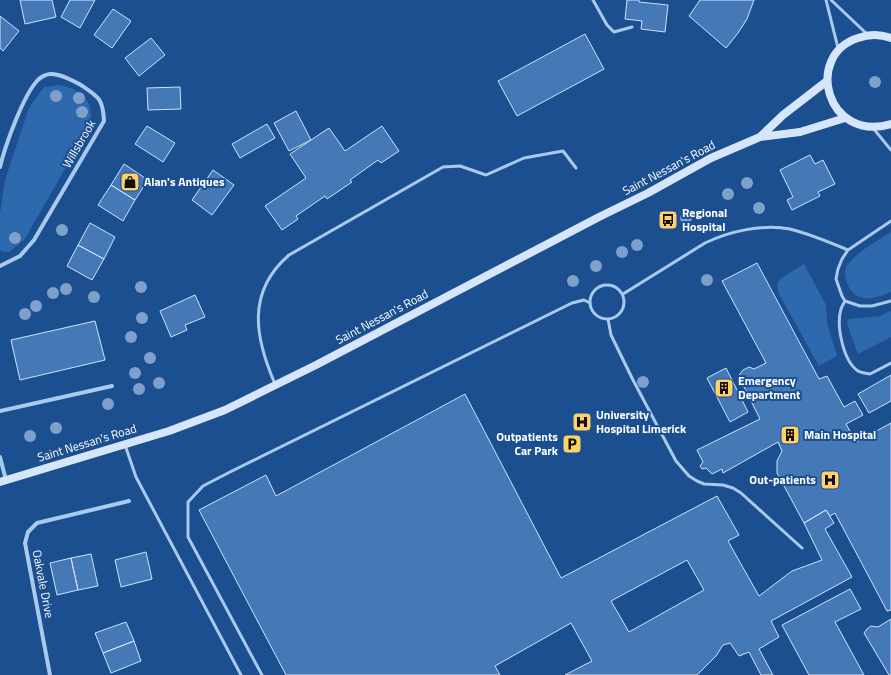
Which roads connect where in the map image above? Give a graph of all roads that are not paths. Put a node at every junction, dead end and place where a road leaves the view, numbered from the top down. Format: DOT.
graph roads {
  1 [pos="594,0"];
  2 [pos="826,0"];
  3 [pos="831,0"];
  4 [pos="632,27"];
  5 [pos="868,35"];
  6 [pos="891,38"];
  7 [pos="838,50"];
  8 [pos="827,81"];
  9 [pos="845,118"];
  10 [pos="891,124"];
  11 [pos="873,128"];
  12 [pos="760,137"];
  13 [pos="891,150"];
  14 [pos="0,167"];
  15 [pos="576,168"];
  16 [pos="891,221"];
  17 [pos="848,250"];
  18 [pos="0,266"];
  19 [pos="623,294"];
  20 [pos="845,301"];
  21 [pos="891,301"];
  22 [pos="590,303"];
  23 [pos="608,319"];
  24 [pos="891,363"];
  25 [pos="112,386"];
  26 [pos="275,386"];
  27 [pos="0,411"];
  28 [pos="125,445"];
  29 [pos="0,458"];
  30 [pos="3,481"];
  31 [pos="129,501"];
  32 [pos="802,548"];
  33 [pos="50,675"];
  34 [pos="241,675"];
  35 [pos="262,675"];
  1 -- 4 [label="lane"];
  2 -- 7 [label="lane"];
  3 -- 5 [label="lane"];
  5 -- 6 [label="main road"];
  5 -- 7 [label="main road"];
  7 -- 8 [label="main road"];
  8 -- 9 [label="main road"];
  8 -- 12 [label="main road, Saint Nessan's Road"];
  9 -- 11 [label="main road"];
  9 -- 12 [label="main road, Saint Nessan's Road"];
  10 -- 11 [label="main road"];
  11 -- 13 [label="lane"];
  12 -- 26 [label="main road, Saint Nessan's Road"];
  14 -- 18 [label="street, Willsbrook"];
  15 -- 26 [label="lane"];
  16 -- 17 [label="lane"];
  17 -- 19 [label="lane"];
  17 -- 20 [label="lane"];
  19 -- 22 [label="lane"];
  19 -- 23 [label="lane"];
  20 -- 21 [label="lane"];
  20 -- 24 [label="lane"];
  22 -- 23 [label="lane"];
  22 -- 35 [label="lane"];
  23 -- 32 [label="lane"];
  25 -- 27 [label="street"];
  26 -- 28 [label="main road, Saint Nessan's Road"];
  28 -- 30 [label="main road, Saint Nessan's Road"];
  28 -- 34 [label="lane"];
  29 -- 30 [label="street"];
  31 -- 33 [label="street, Oakvale Drive"];
}
